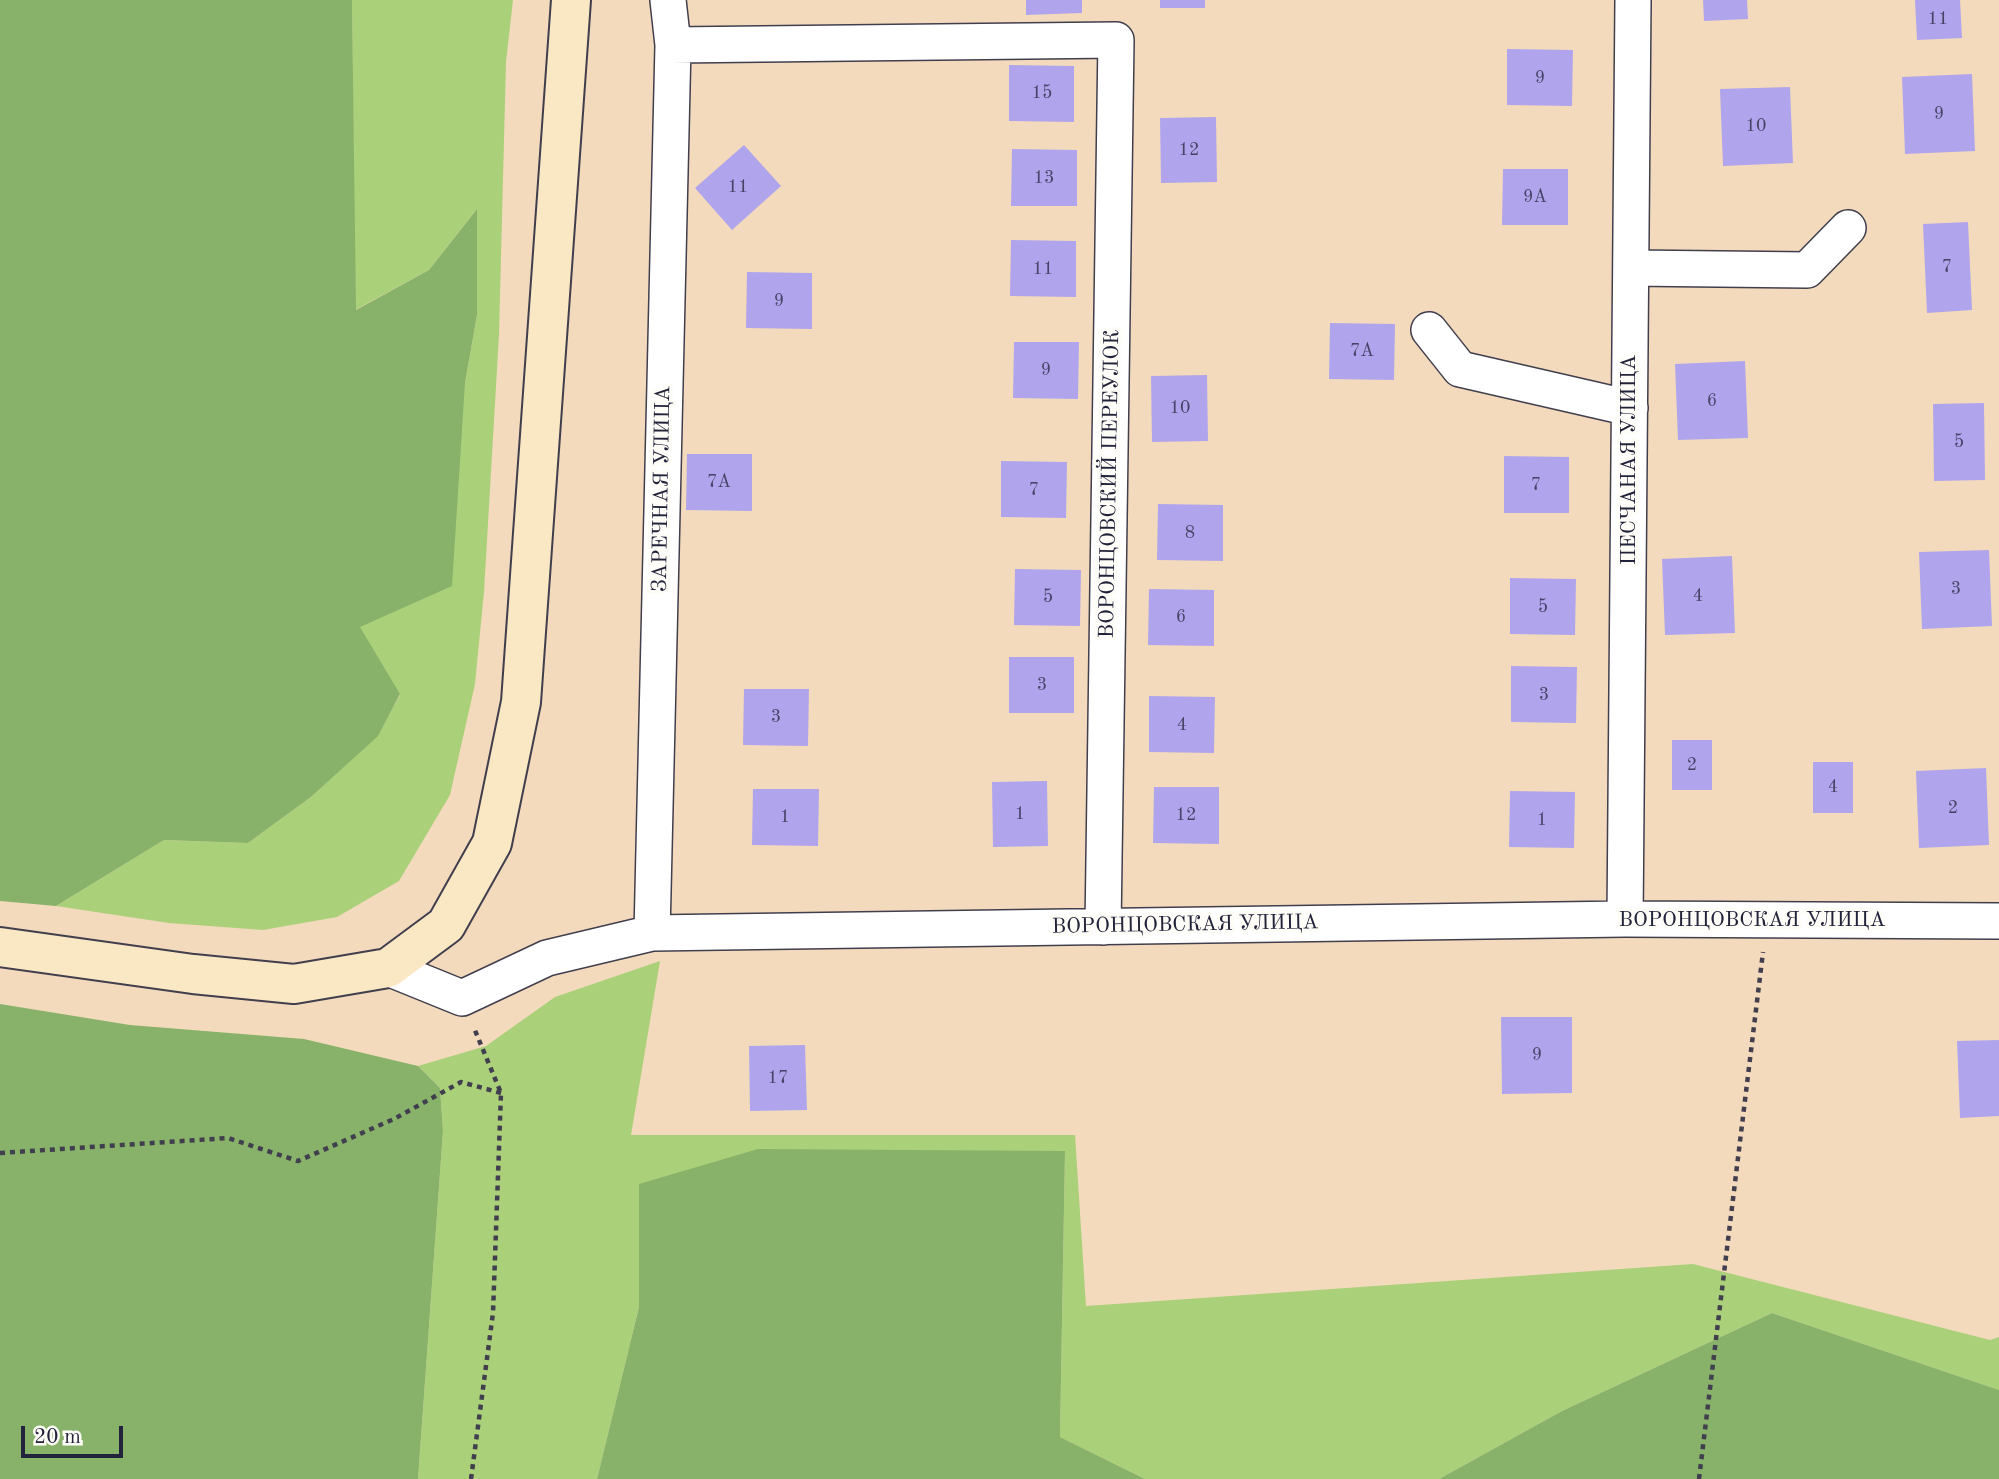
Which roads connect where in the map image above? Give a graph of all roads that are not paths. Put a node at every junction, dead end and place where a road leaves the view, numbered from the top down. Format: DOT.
graph roads {
  1 [pos="571,0"];
  2 [pos="668,0"];
  3 [pos="1633,0"];
  4 [pos="673,45"];
  5 [pos="1848,228"];
  6 [pos="1631,268"];
  7 [pos="1429,330"];
  8 [pos="1629,408"];
  9 [pos="1625,919"];
  10 [pos="1999,921"];
  11 [pos="1103,927"];
  12 [pos="652,933"];
  13 [pos="0,947"];
  14 [pos="388,968"];
  1 -- 14 [label="main road"];
  2 -- 4 [label="street, ЗАРЕЧНАЯ УЛИЦА"];
  3 -- 6 [label="street, ПЕСЧАНАЯ УЛИЦА"];
  4 -- 11 [label="street, ВОРОНЦОВСКИЙ ПЕРЕУЛОК"];
  4 -- 12 [label="street, ЗАРЕЧНАЯ УЛИЦА"];
  5 -- 6 [label="street"];
  6 -- 8 [label="street, ПЕСЧАНАЯ УЛИЦА"];
  7 -- 8 [label="street"];
  8 -- 9 [label="street, ПЕСЧАНАЯ УЛИЦА"];
  9 -- 10 [label="street, ВОРОНЦОВСКАЯ УЛИЦА"];
  9 -- 11 [label="street, ВОРОНЦОВСКАЯ УЛИЦА"];
  11 -- 12 [label="street, ВОРОНЦОВСКАЯ УЛИЦА"];
  12 -- 14 [label="street, ВОРОНЦОВСКАЯ УЛИЦА"];
  13 -- 14 [label="main road"];
}
